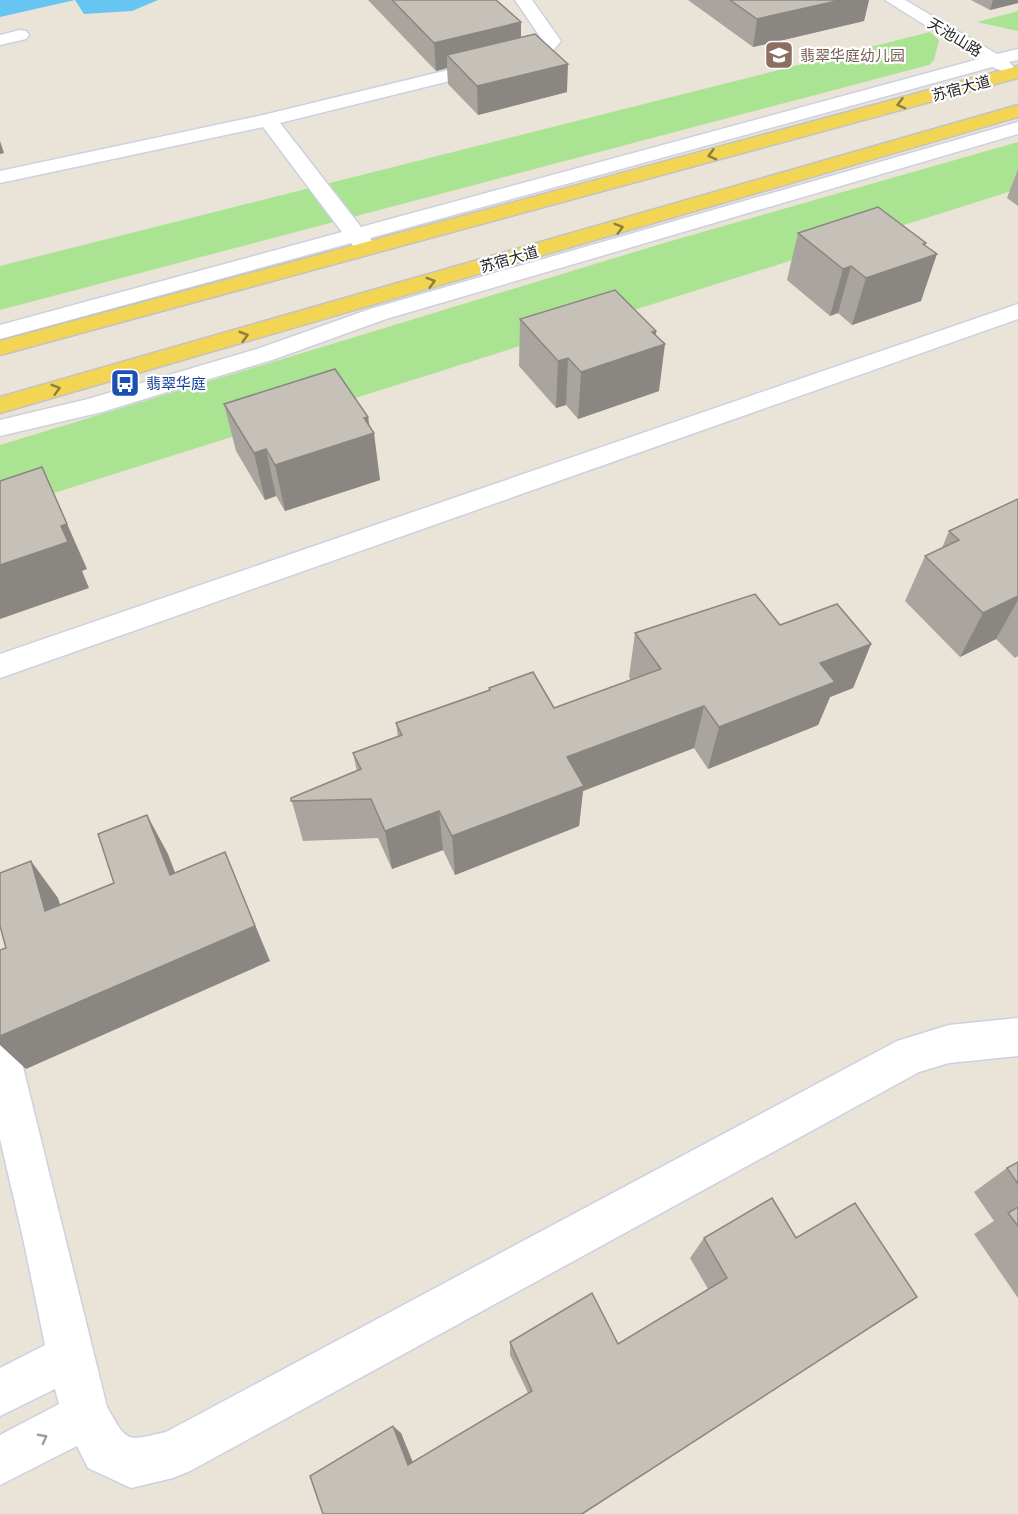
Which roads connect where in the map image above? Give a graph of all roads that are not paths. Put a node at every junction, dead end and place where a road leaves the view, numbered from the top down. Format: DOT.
graph roads {
  1 [pos="523,0"];
  2 [pos="893,0"];
  3 [pos="920,0"];
  4 [pos="20,35"];
  5 [pos="0,40"];
  6 [pos="1014,64"];
  7 [pos="1018,111"];
  8 [pos="268,120"];
  9 [pos="1018,128"];
  10 [pos="0,177"];
  11 [pos="361,242"];
  12 [pos="1018,311"];
  13 [pos="0,332"];
  14 [pos="0,348"];
  15 [pos="0,405"];
  16 [pos="0,428"];
  17 [pos="0,666"];
  18 [pos="1018,1037"];
  19 [pos="0,1055"];
  20 [pos="70,1357"];
  21 [pos="0,1393"];
  22 [pos="86,1416"];
  23 [pos="0,1461"];
  1 -- 8 [label="street"];
  2 -- 6 [label="street, 天池山路"];
  3 -- 6 [label="street"];
  4 -- 5 [label="street"];
  6 -- 11 [label="main road, 苏宿大道"];
  15 -- 7 [label="main road, 苏宿大道, one-way"];
  8 -- 10 [label="street"];
  8 -- 11 [label="street"];
  9 -- 16 [label="street"];
  11 -- 13 [label="street"];
  11 -- 14 [label="main road, 苏宿大道"];
  12 -- 17 [label="street"];
  18 -- 22 [label="street"];
  19 -- 20 [label="street"];
  20 -- 21 [label="street"];
  20 -- 22 [label="street"];
  23 -- 22 [label="street, one-way"];
}
